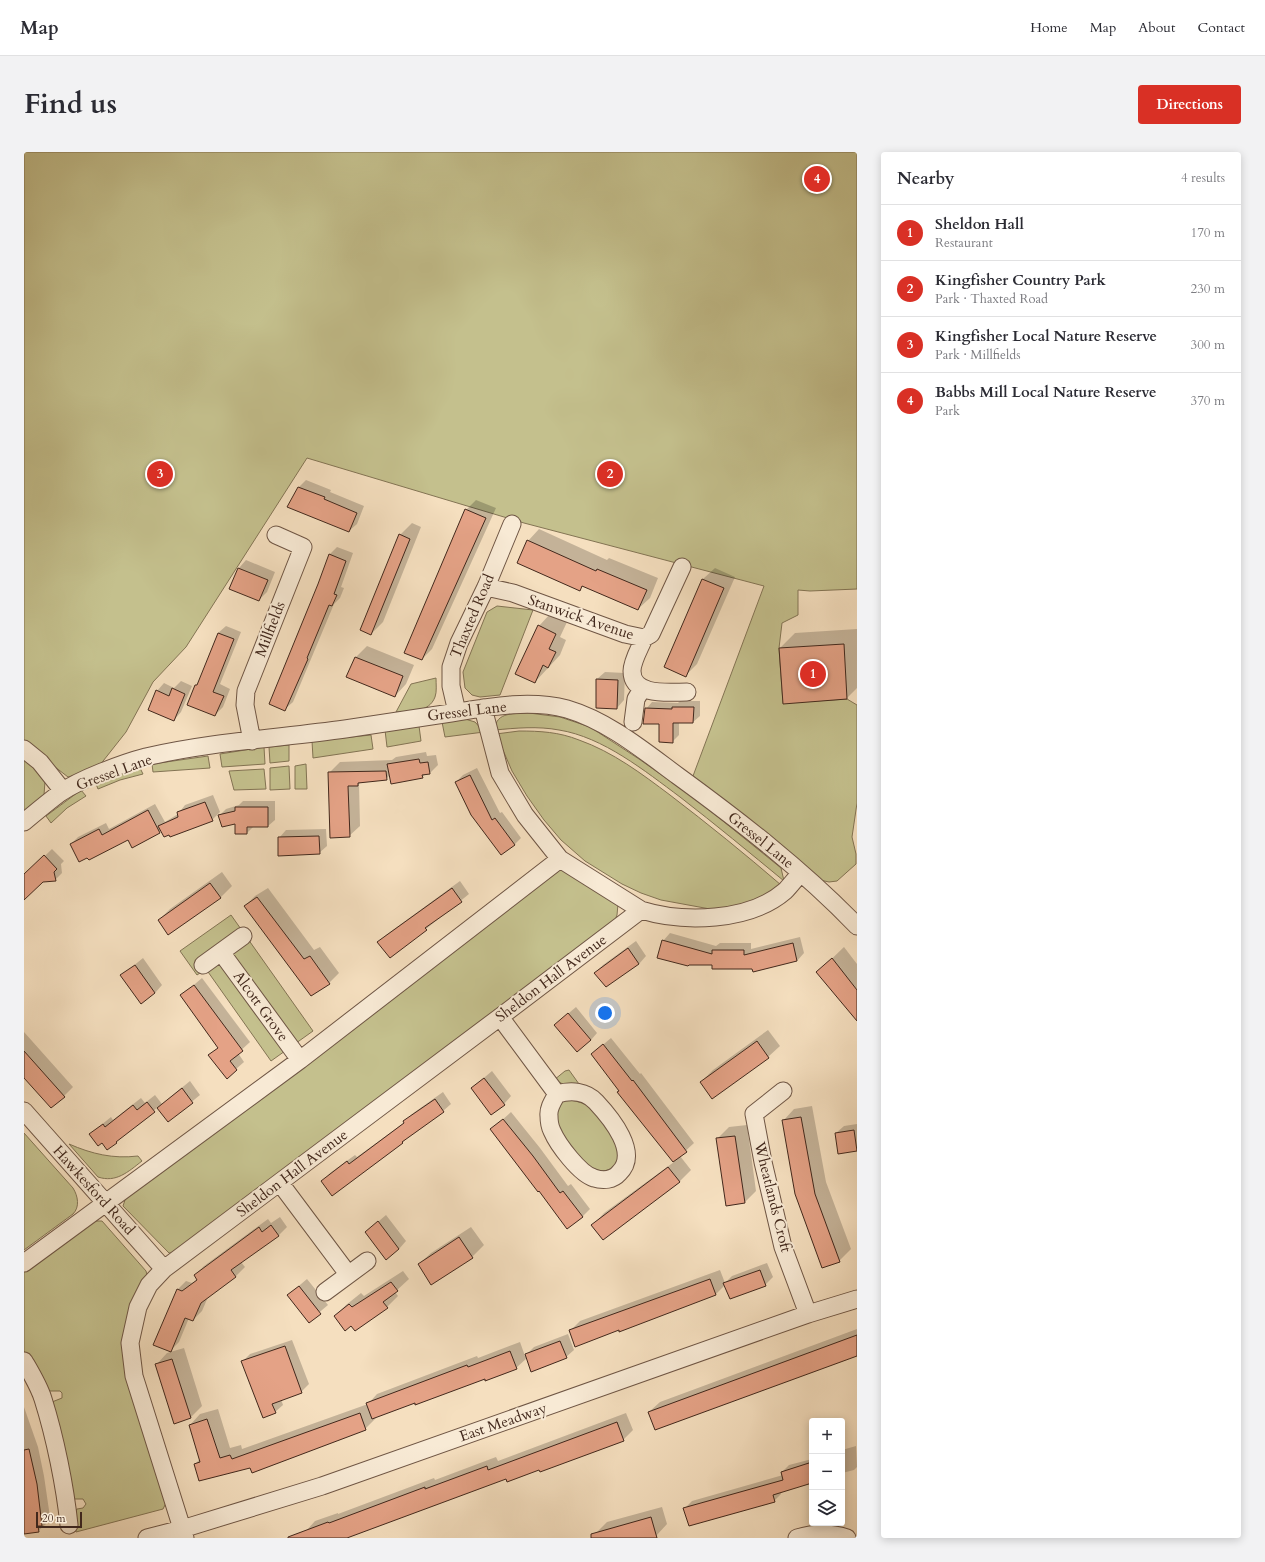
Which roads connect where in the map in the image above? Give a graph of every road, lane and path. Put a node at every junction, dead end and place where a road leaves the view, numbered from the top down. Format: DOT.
graph roads {
  1 [pos="512,524"];
  2 [pos="276,535"];
  3 [pos="682,568"];
  4 [pos="486,587"];
  5 [pos="644,638"];
  6 [pos="642,689"];
  7 [pos="687,692"];
  8 [pos="483,708"];
  9 [pos="457,712"];
  10 [pos="633,722"];
  11 [pos="252,741"];
  12 [pos="24,749"];
  13 [pos="62,791"];
  14 [pos="24,822"];
  15 [pos="560,859"];
  16 [pos="800,873"];
  17 [pos="641,910"];
  18 [pos="857,926"];
  19 [pos="244,936"];
  20 [pos="221,952"];
  21 [pos="203,965"];
  22 [pos="500,1017"];
  23 [pos="300,1060"];
  24 [pos="783,1091"];
  25 [pos="557,1094"];
  26 [pos="24,1111"];
  27 [pos="280,1183"];
  28 [pos="106,1203"];
  29 [pos="367,1260"];
  30 [pos="24,1263"];
  31 [pos="164,1269"];
  32 [pos="348,1274"];
  33 [pos="324,1292"];
  34 [pos="857,1299"];
  35 [pos="808,1314"];
  36 [pos="24,1361"];
  37 [pos="70,1525"];
  38 [pos="184,1533"];
  39 [pos="148,1538"];
  40 [pos="797,1538"];
  41 [pos="847,1538"];
  1 -- 4 [label="street, Thaxted Road"];
  2 -- 11 [label="street, Millfields"];
  3 -- 5 [label="street, Stanwick Avenue"];
  4 -- 5 [label="street, Stanwick Avenue"];
  4 -- 9 [label="street, Thaxted Road"];
  5 -- 6 [label="street"];
  6 -- 7 [label="street"];
  6 -- 10 [label="street"];
  8 -- 9 [label="street, Gressel Lane"];
  8 -- 15 [label="street"];
  8 -- 16 [label="street, Gressel Lane"];
  9 -- 11 [label="street, Gressel Lane"];
  11 -- 13 [label="street, Gressel Lane"];
  12 -- 13 [label="street"];
  13 -- 14 [label="street, Gressel Lane"];
  15 -- 17 [label="street"];
  15 -- 23 [label="street"];
  16 -- 17 [label="street"];
  16 -- 18 [label="street, Gressel Lane"];
  17 -- 22 [label="street, Sheldon Hall Avenue"];
  19 -- 20 [label="street"];
  20 -- 21 [label="street"];
  20 -- 23 [label="street, Alcott Grove"];
  22 -- 25 [label="street"];
  22 -- 27 [label="street, Sheldon Hall Avenue"];
  23 -- 28 [label="street"];
  24 -- 35 [label="street, Wheatlands Croft"];
  25 -- 25 [label="street"];
  26 -- 28 [label="street, Hawkesford Road"];
  27 -- 31 [label="street, Sheldon Hall Avenue"];
  27 -- 32 [label="street"];
  28 -- 30 [label="street"];
  28 -- 31 [label="street, Hawkesford Road"];
  29 -- 32 [label="street"];
  31 -- 38 [label="street, Sheldon Hall Avenue"];
  32 -- 33 [label="street"];
  34 -- 35 [label="street, East Meadway"];
  35 -- 38 [label="street, East Meadway"];
  36 -- 37 [label="street"];
  38 -- 39 [label="street, East Meadway"];
  40 -- 41 [label="street"];
}
